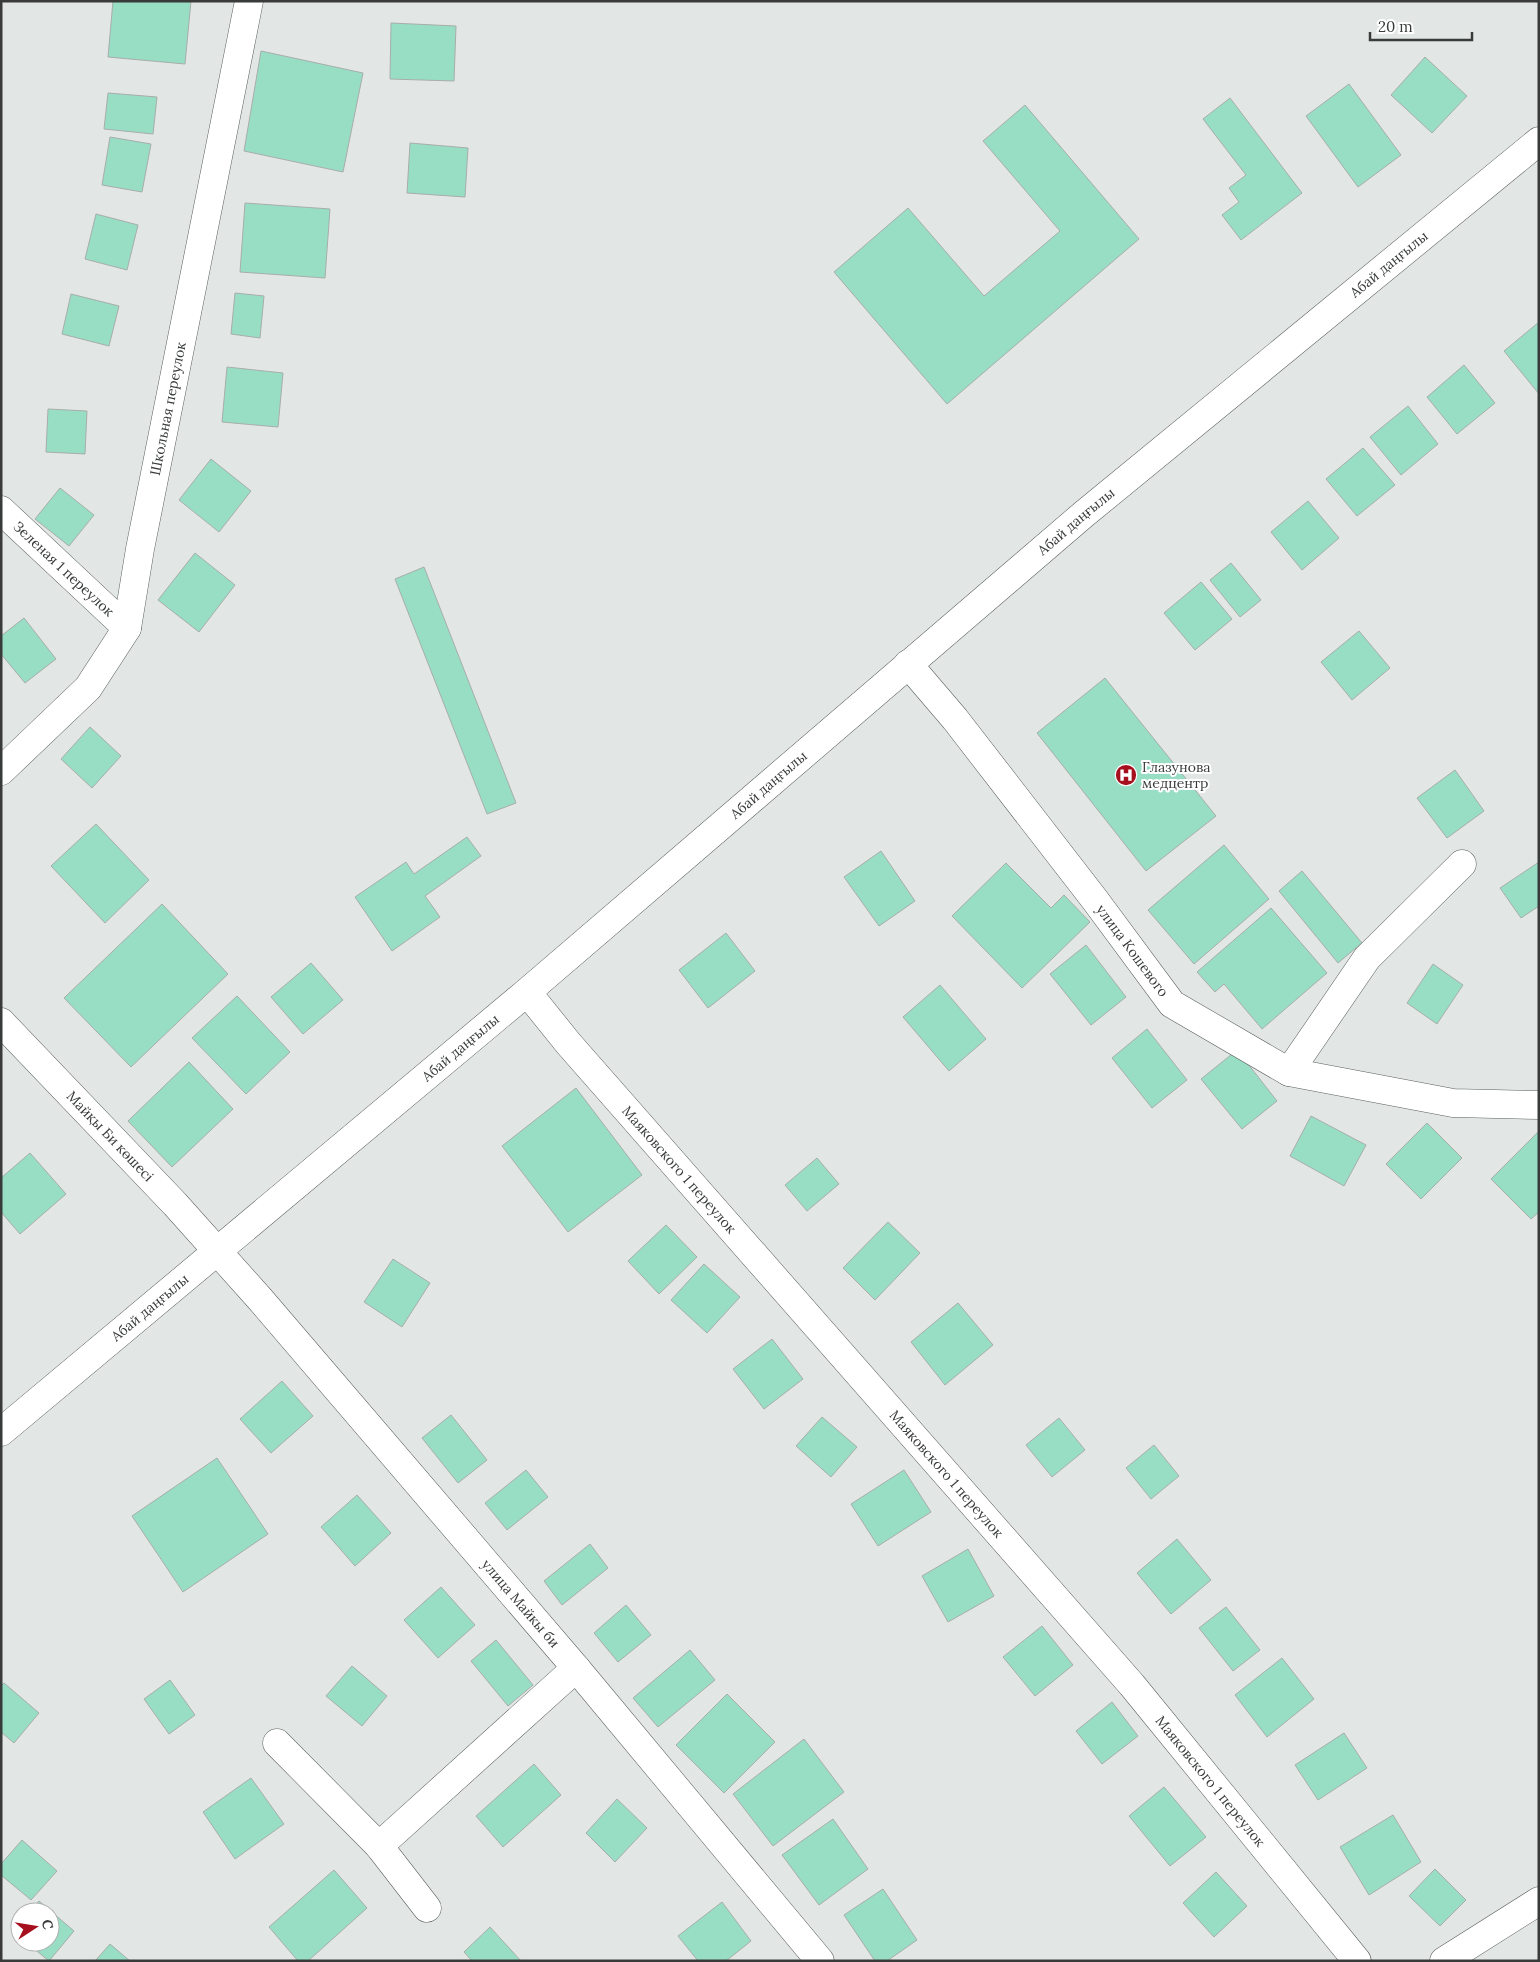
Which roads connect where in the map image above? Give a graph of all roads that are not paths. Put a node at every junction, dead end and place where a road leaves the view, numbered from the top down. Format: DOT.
graph roads {
  1 [pos="249,1"];
  2 [pos="1539,141"];
  3 [pos="1,510"];
  4 [pos="127,628"];
  5 [pos="908,664"];
  6 [pos="1,771"];
  7 [pos="1462,864"];
  8 [pos="527,992"];
  9 [pos="1,1022"];
  10 [pos="1289,1072"];
  11 [pos="1539,1104"];
  12 [pos="217,1251"];
  13 [pos="1,1432"];
  14 [pos="576,1668"];
  15 [pos="277,1743"];
  16 [pos="379,1846"];
  17 [pos="1539,1900"];
  18 [pos="426,1908"];
  19 [pos="820,1961"];
  20 [pos="1357,1961"];
  21 [pos="1444,1961"];
  1 -- 4 [label="street, Школьная переулок"];
  2 -- 5 [label="street, Абай даңғылы"];
  3 -- 4 [label="street, Зеленая 1 переулок"];
  4 -- 6 [label="street, Школьная переулок"];
  5 -- 8 [label="street, Абай даңғылы"];
  5 -- 10 [label="street, улица Кошевого"];
  7 -- 10 [label="street"];
  8 -- 12 [label="street, Абай даңғылы"];
  8 -- 20 [label="street, Маяковского 1 переулок"];
  9 -- 12 [label="street, Майқы Би көшесі"];
  10 -- 11 [label="street, улица Кошевого"];
  12 -- 13 [label="street, Абай даңғылы"];
  12 -- 14 [label="street, улица Майкы би"];
  14 -- 16 [label="street"];
  14 -- 19 [label="street, улица Майкы би"];
  15 -- 16 [label="street"];
  16 -- 18 [label="street"];
  17 -- 21 [label="street"];
}
